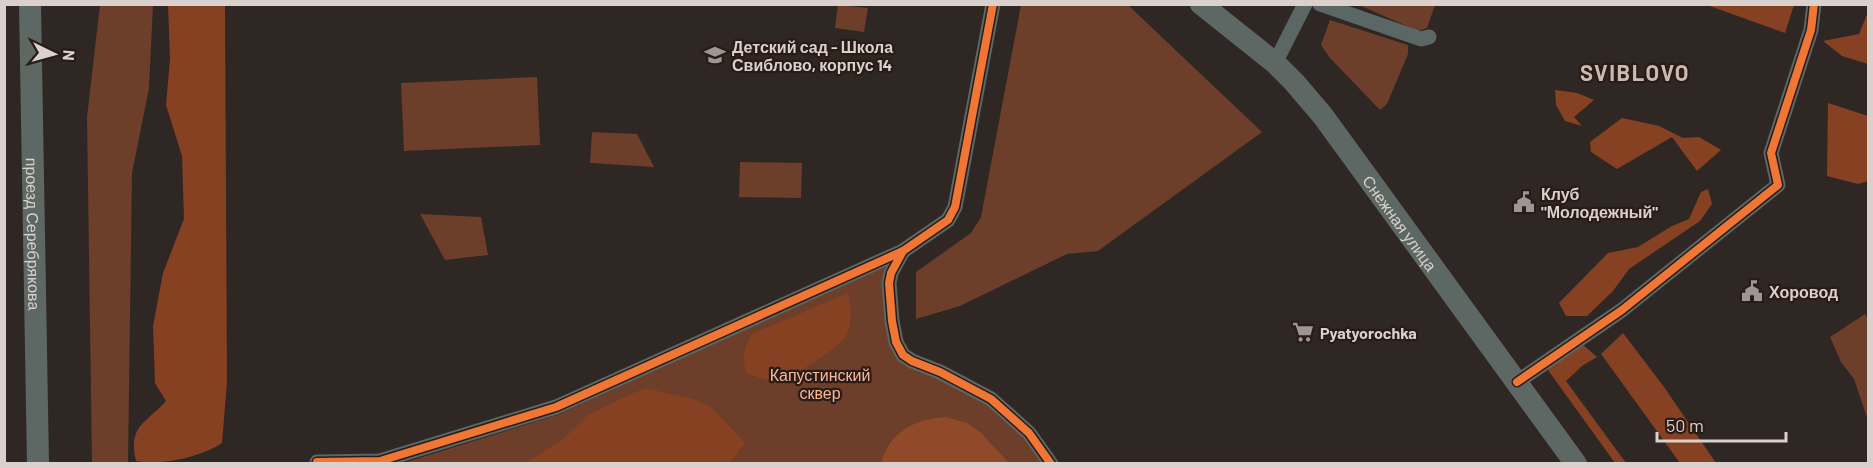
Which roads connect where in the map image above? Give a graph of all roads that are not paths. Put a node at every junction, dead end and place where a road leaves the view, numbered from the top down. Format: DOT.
graph roads {
  1 [pos="30,4"];
  2 [pos="993,4"];
  3 [pos="1201,4"];
  4 [pos="1305,4"];
  5 [pos="1320,4"];
  6 [pos="1814,4"];
  7 [pos="1428,37"];
  8 [pos="1275,63"];
  9 [pos="903,251"];
  10 [pos="1517,382"];
  11 [pos="317,462"];
  12 [pos="38,464"];
  13 [pos="1051,464"];
  14 [pos="1576,464"];
  1 -- 12 [label="main road, проезд Серебрякова"];
  2 -- 9 [label="street"];
  3 -- 8 [label="main road, Снежная улица"];
  4 -- 8 [label="street"];
  5 -- 7 [label="street"];
  6 -- 10 [label="street"];
  8 -- 10 [label="main road, Снежная улица"];
  9 -- 11 [label="street"];
  9 -- 13 [label="street"];
  10 -- 14 [label="main road, Снежная улица"];
}
